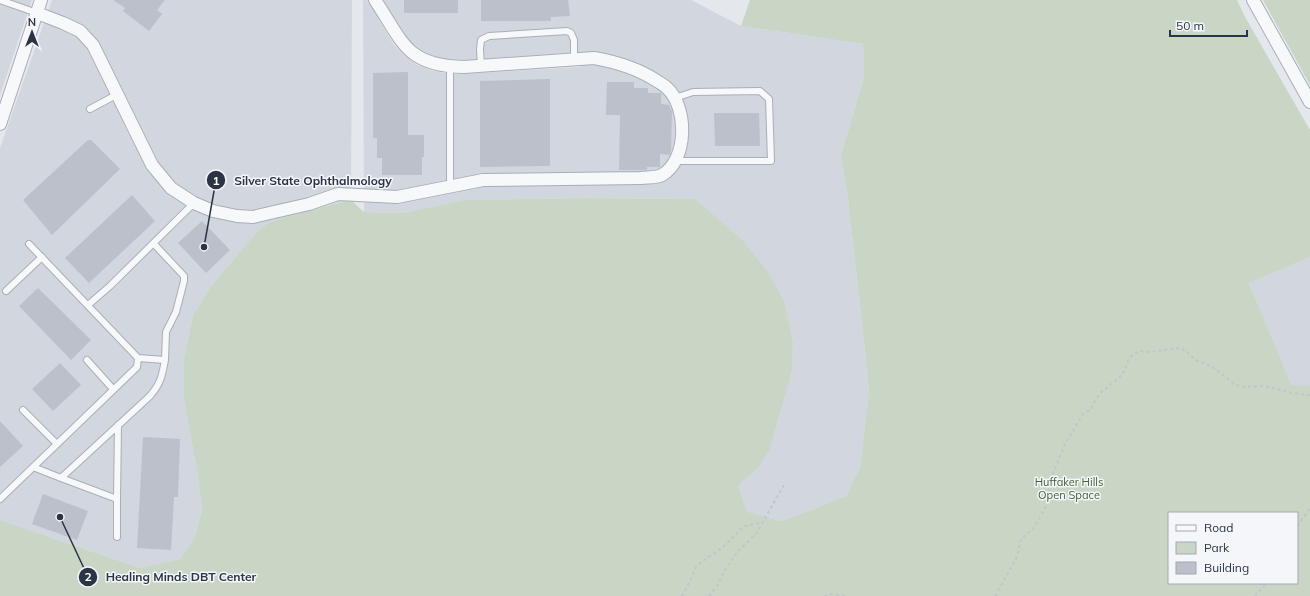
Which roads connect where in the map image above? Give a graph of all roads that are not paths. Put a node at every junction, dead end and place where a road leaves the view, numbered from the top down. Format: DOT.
graph roads {
  1 [pos="0,0"];
  2 [pos="41,0"];
  3 [pos="375,0"];
  4 [pos="1253,0"];
  5 [pos="37,13"];
  6 [pos="574,60"];
  7 [pos="481,66"];
  8 [pos="450,67"];
  9 [pos="118,94"];
  10 [pos="675,98"];
  11 [pos="1310,102"];
  12 [pos="90,109"];
  13 [pos="0,124"];
  14 [pos="676,161"];
  15 [pos="450,187"];
  16 [pos="194,203"];
  17 [pos="29,244"];
  18 [pos="154,244"];
  19 [pos="42,257"];
  20 [pos="6,291"];
  21 [pos="88,305"];
  22 [pos="138,358"];
  23 [pos="87,360"];
  24 [pos="165,360"];
  25 [pos="114,389"];
  26 [pos="24,410"];
  27 [pos="118,425"];
  28 [pos="57,444"];
  29 [pos="33,467"];
  30 [pos="61,478"];
  31 [pos="117,499"];
  32 [pos="0,500"];
  33 [pos="116,537"];
  1 -- 5 [label="lane"];
  2 -- 5 [label="street"];
  3 -- 8 [label="street"];
  4 -- 11 [label="street"];
  5 -- 9 [label="street"];
  5 -- 13 [label="street"];
  6 -- 7 [label="street"];
  6 -- 7 [label="lane"];
  6 -- 10 [label="street"];
  7 -- 8 [label="street"];
  8 -- 15 [label="lane"];
  9 -- 12 [label="lane"];
  9 -- 16 [label="street"];
  10 -- 14 [label="street"];
  10 -- 14 [label="lane"];
  14 -- 15 [label="street"];
  15 -- 16 [label="street"];
  16 -- 18 [label="lane"];
  17 -- 19 [label="lane"];
  18 -- 21 [label="lane"];
  18 -- 24 [label="lane"];
  19 -- 20 [label="lane"];
  19 -- 21 [label="lane"];
  21 -- 22 [label="lane"];
  22 -- 24 [label="lane"];
  22 -- 25 [label="lane"];
  23 -- 25 [label="lane"];
  24 -- 27 [label="lane"];
  25 -- 28 [label="lane"];
  26 -- 28 [label="lane"];
  27 -- 30 [label="lane"];
  27 -- 31 [label="lane"];
  28 -- 29 [label="lane"];
  29 -- 30 [label="lane"];
  29 -- 32 [label="lane"];
  30 -- 31 [label="lane"];
  31 -- 33 [label="lane"];
}
